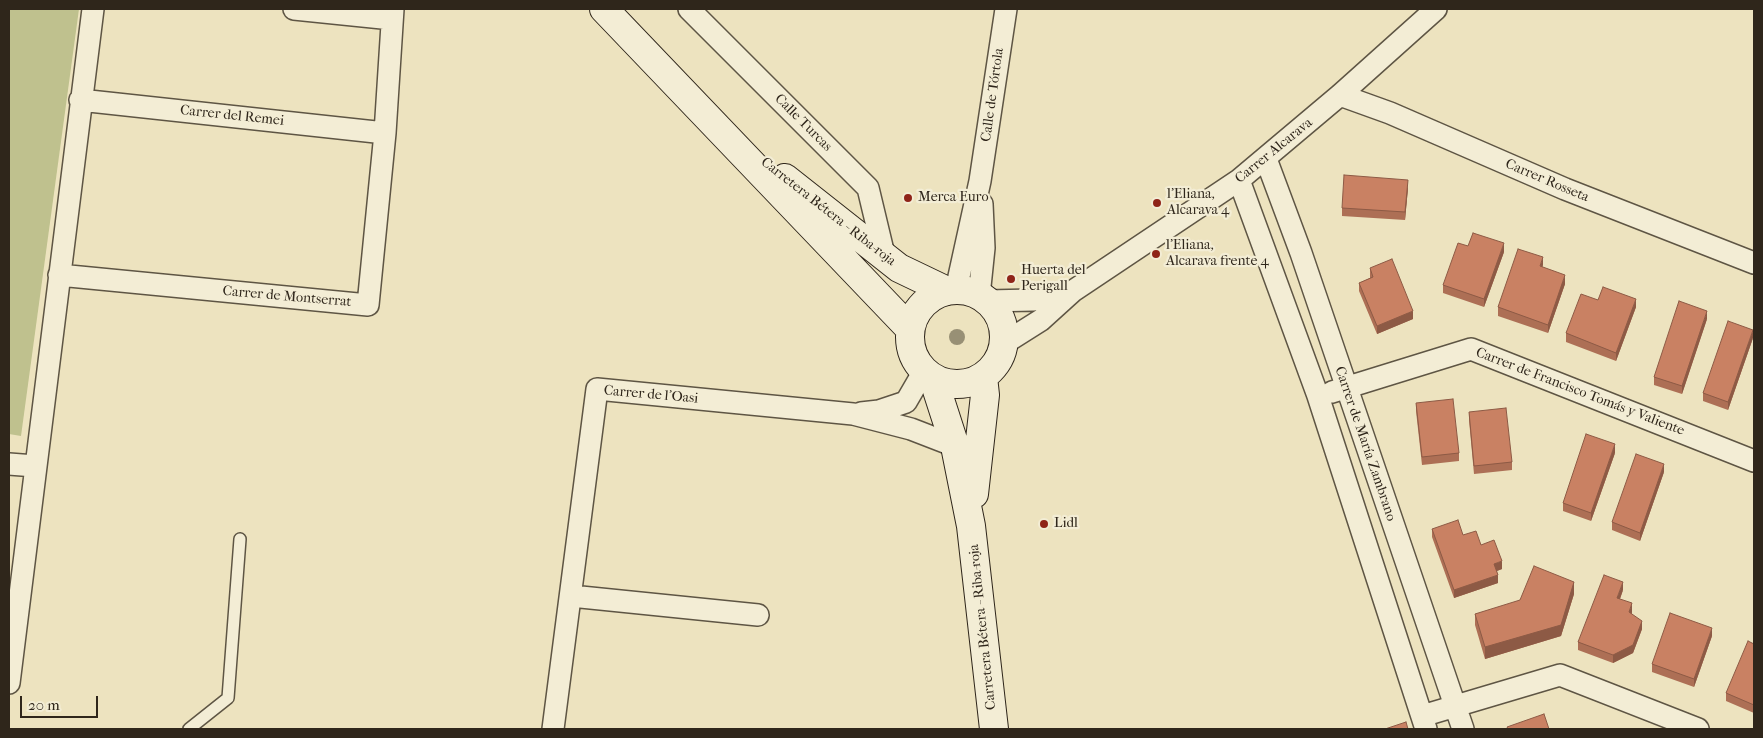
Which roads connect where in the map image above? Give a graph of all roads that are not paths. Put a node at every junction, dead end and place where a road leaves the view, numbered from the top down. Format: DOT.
graph roads {
  1 [pos="93,9"];
  2 [pos="294,9"];
  3 [pos="604,9"];
  4 [pos="689,9"];
  5 [pos="1006,9"];
  6 [pos="1436,9"];
  7 [pos="392,14"];
  8 [pos="1340,95"];
  9 [pos="80,100"];
  10 [pos="715,124"];
  11 [pos="385,133"];
  12 [pos="1266,159"];
  13 [pos="1239,180"];
  14 [pos="884,255"];
  15 [pos="1754,263"];
  16 [pos="59,275"];
  17 [pos="1073,292"];
  18 [pos="967,294"];
  19 [pos="910,329"];
  20 [pos="1003,344"];
  21 [pos="928,375"];
  22 [pos="983,377"];
  23 [pos="1346,388"];
  24 [pos="1318,396"];
  25 [pos="853,414"];
  26 [pos="955,446"];
  27 [pos="1754,461"];
  28 [pos="9,464"];
  29 [pos="35,466"];
  30 [pos="972,526"];
  31 [pos="240,539"];
  32 [pos="571,596"];
  33 [pos="758,615"];
  34 [pos="9,683"];
  35 [pos="1456,706"];
  36 [pos="1424,722"];
  37 [pos="189,729"];
  38 [pos="553,729"];
  39 [pos="994,729"];
  40 [pos="1463,729"];
  41 [pos="1698,729"];
  1 -- 9 [label="street"];
  2 -- 7 [label="street"];
  3 -- 10 [label="main road, Carretera Bétera - Riba-roja"];
  4 -- 14 [label="street, Calle Turcas"];
  5 -- 18 [label="street, Calle de Tórtola"];
  6 -- 8 [label="street, Carrer Alcarava"];
  7 -- 11 [label="street, Carrer de Montserrat"];
  8 -- 12 [label="street, Carrer Alcarava"];
  8 -- 15 [label="street, Carrer Rosseta"];
  9 -- 11 [label="street, Carrer del Remei"];
  9 -- 16 [label="street"];
  10 -- 14 [label="main road, Carretera Bétera - Riba-roja"];
  10 -- 19 [label="main road, Carretera Bétera - Riba-roja"];
  11 -- 16 [label="street, Carrer de Montserrat"];
  12 -- 13 [label="street, Carrer Alcarava"];
  12 -- 23 [label="street, Carrer de María Zambrano"];
  13 -- 17 [label="street, Carrer Alcarava"];
  13 -- 24 [label="street, Carrer de María Zambrano"];
  14 -- 18 [label="main road, Carretera Bétera - Riba-roja"];
  16 -- 29 [label="street"];
  17 -- 18 [label="street, Carrer Alcarava"];
  17 -- 20 [label="street, Carrer Alcarava"];
  18 -- 19 [label="main road"];
  18 -- 20 [label="main road"];
  19 -- 21 [label="main road"];
  20 -- 22 [label="main road"];
  21 -- 22 [label="main road"];
  21 -- 25 [label="street, Carrer de l'Oasi"];
  21 -- 26 [label="main road, Carretera Bétera - Riba-roja"];
  22 -- 30 [label="main road, Carretera Bétera - Riba-roja"];
  23 -- 24 [label="street, Carrer de Francisco Tomás y Valiente"];
  23 -- 27 [label="street, Carrer de Francisco Tomás y Valiente"];
  23 -- 35 [label="street, Carrer de María Zambrano"];
  24 -- 36 [label="street, Carrer de María Zambrano"];
  25 -- 26 [label="street, Carrer de l'Oasi"];
  25 -- 32 [label="street, Carrer de l'Oasi"];
  26 -- 30 [label="main road, Carretera Bétera - Riba-roja"];
  28 -- 29 [label="street"];
  29 -- 34 [label="street"];
  30 -- 39 [label="main road, Carretera Bétera - Riba-roja"];
  31 -- 37 [label="lane"];
  32 -- 33 [label="street"];
  32 -- 38 [label="street, Carrer de l'Oasi"];
  35 -- 36 [label="street"];
  35 -- 40 [label="street, Carrer de María Zambrano"];
  35 -- 41 [label="street"];
}
